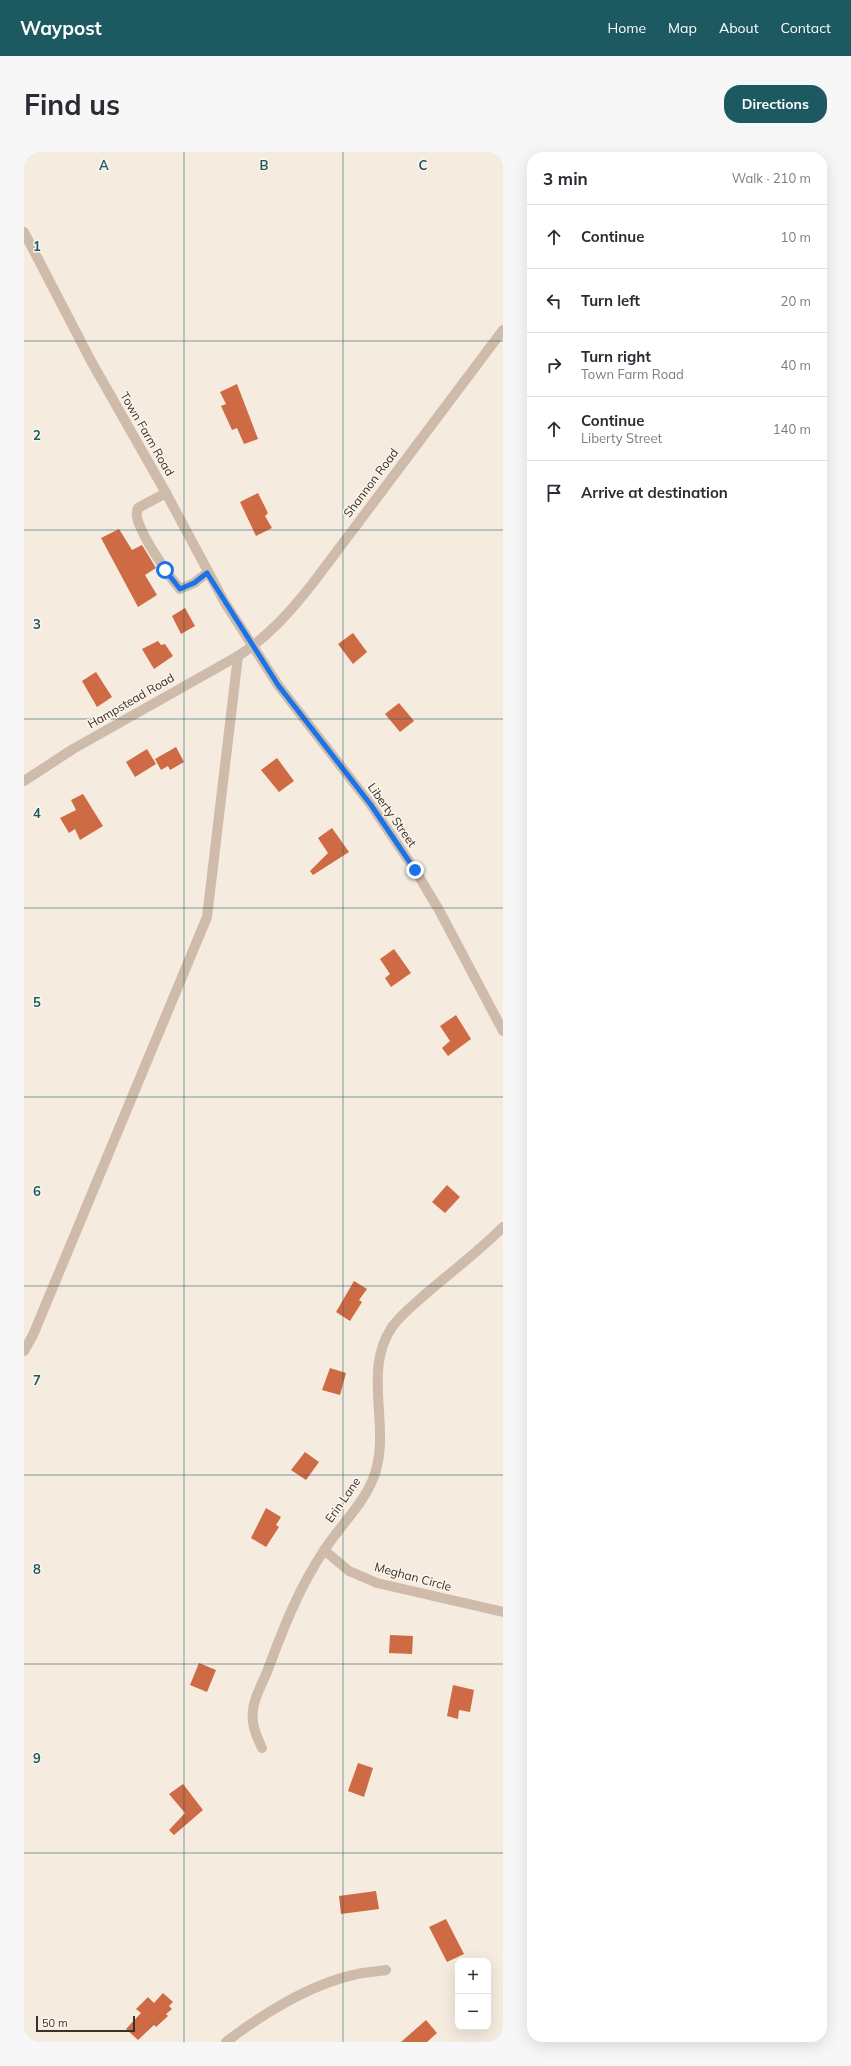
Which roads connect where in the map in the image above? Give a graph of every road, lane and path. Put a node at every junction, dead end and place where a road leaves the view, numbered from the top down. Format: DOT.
graph roads {
  1 [pos="24,232"];
  2 [pos="503,330"];
  3 [pos="166,493"];
  4 [pos="207,573"];
  5 [pos="253,646"];
  6 [pos="238,656"];
  7 [pos="24,781"];
  8 [pos="503,1031"];
  9 [pos="503,1227"];
  10 [pos="24,1351"];
  11 [pos="324,1550"];
  12 [pos="503,1612"];
  13 [pos="262,1748"];
  14 [pos="386,1970"];
  15 [pos="226,2042"];
  1 -- 3 [label="street, Town Farm Road"];
  2 -- 5 [label="street, Shannon Road"];
  3 -- 4 [label="street, Town Farm Road"];
  3 -- 4 [label="street"];
  4 -- 5 [label="street, Town Farm Road"];
  5 -- 6 [label="street, Hampstead Road"];
  5 -- 8 [label="street, Liberty Street"];
  6 -- 7 [label="street, Hampstead Road"];
  6 -- 10 [label="street"];
  9 -- 11 [label="street, Erin Lane"];
  11 -- 12 [label="street, Meghan Circle"];
  11 -- 13 [label="street, Erin Lane"];
  14 -- 15 [label="street"];
}
